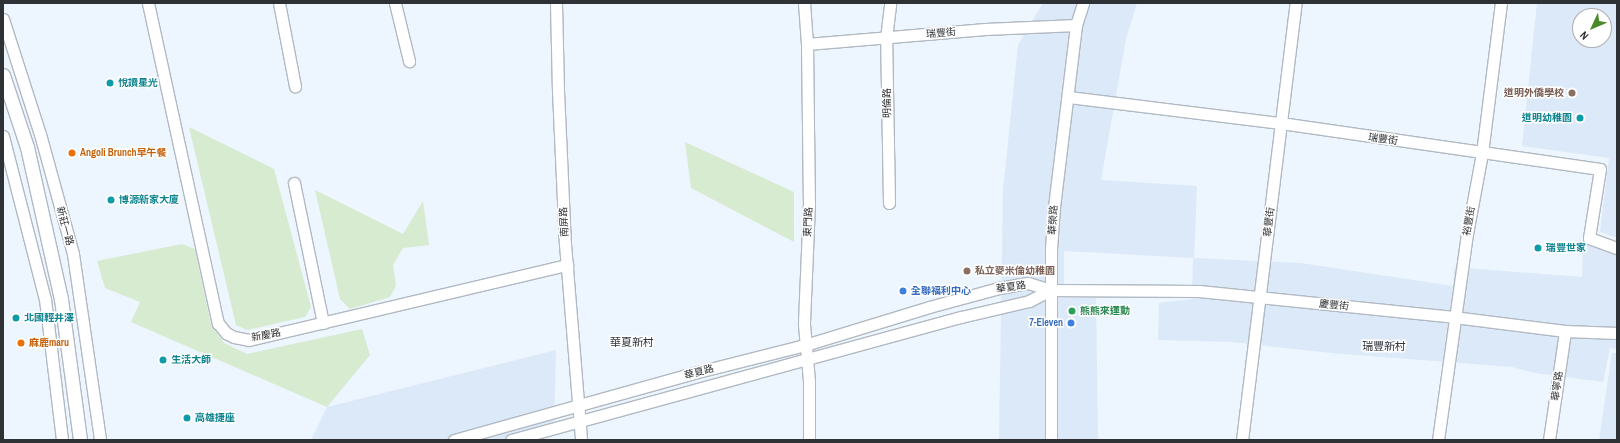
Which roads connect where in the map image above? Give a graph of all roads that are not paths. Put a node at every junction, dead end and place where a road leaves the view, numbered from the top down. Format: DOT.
graph roads {
  1 [pos="148,3"];
  2 [pos="279,3"];
  3 [pos="396,3"];
  4 [pos="556,3"];
  5 [pos="804,3"];
  6 [pos="890,3"];
  7 [pos="1083,3"];
  8 [pos="1296,3"];
  9 [pos="1501,3"];
  10 [pos="3,19"];
  11 [pos="1076,25"];
  12 [pos="886,38"];
  13 [pos="807,44"];
  14 [pos="409,61"];
  15 [pos="3,75"];
  16 [pos="295,86"];
  17 [pos="1068,97"];
  18 [pos="1281,123"];
  19 [pos="3,136"];
  20 [pos="1482,153"];
  21 [pos="294,184"];
  22 [pos="888,203"];
  23 [pos="1617,248"];
  24 [pos="567,265"];
  25 [pos="1051,290"];
  26 [pos="1260,297"];
  27 [pos="1454,317"];
  28 [pos="323,323"];
  29 [pos="1564,331"];
  30 [pos="1617,333"];
  31 [pos="805,344"];
  32 [pos="807,358"];
  33 [pos="579,406"];
  34 [pos="580,421"];
  35 [pos="62,440"];
  36 [pos="80,440"];
  37 [pos="100,440"];
  38 [pos="454,440"];
  39 [pos="511,440"];
  40 [pos="581,440"];
  41 [pos="809,440"];
  42 [pos="1051,440"];
  43 [pos="1242,440"];
  44 [pos="1438,440"];
  45 [pos="1549,440"];
  1 -- 28 [label="street, 新慶路"];
  2 -- 16 [label="street"];
  3 -- 14 [label="street"];
  4 -- 24 [label="street, 南屏路"];
  5 -- 13 [label="street, 東門路"];
  6 -- 12 [label="street, 明倫路"];
  7 -- 11 [label="street, 華榮路"];
  8 -- 18 [label="street, 華豐街"];
  9 -- 20 [label="street, 裕豐街"];
  10 -- 37 [label="street, 新莊一路"];
  11 -- 12 [label="street, 瑞豐街"];
  11 -- 17 [label="street, 華榮路"];
  12 -- 13 [label="street, 瑞豐街"];
  12 -- 22 [label="street, 明倫路"];
  13 -- 31 [label="street, 東門路"];
  15 -- 36 [label="street, 新莊一路"];
  17 -- 18 [label="street, 瑞豐街"];
  17 -- 25 [label="street, 華榮路"];
  18 -- 20 [label="street, 瑞豐街"];
  18 -- 26 [label="street, 華豐街"];
  19 -- 35 [label="street"];
  20 -- 23 [label="street, 瑞豐街"];
  20 -- 27 [label="street, 裕豐街"];
  21 -- 28 [label="street"];
  24 -- 28 [label="street, 新慶路"];
  24 -- 33 [label="street, 南屏路"];
  25 -- 26 [label="street, 慶豐街"];
  25 -- 31 [label="street, 華夏路"];
  25 -- 32 [label="street, 華夏路"];
  25 -- 42 [label="street, 華榮路"];
  26 -- 27 [label="street, 慶豐街"];
  26 -- 43 [label="street, 華豐街"];
  27 -- 29 [label="street, 慶豐街"];
  27 -- 44 [label="street, 裕豐街"];
  29 -- 30 [label="street, 慶豐街"];
  29 -- 45 [label="street, 華寧路"];
  31 -- 32 [label="street, 東門路"];
  31 -- 33 [label="street, 華夏路"];
  32 -- 34 [label="street, 華夏路"];
  32 -- 41 [label="street, 東門路"];
  33 -- 34 [label="street, 南屏路"];
  33 -- 38 [label="street, 華夏路"];
  34 -- 39 [label="street, 華夏路"];
  34 -- 40 [label="street, 南屏路"];
}
